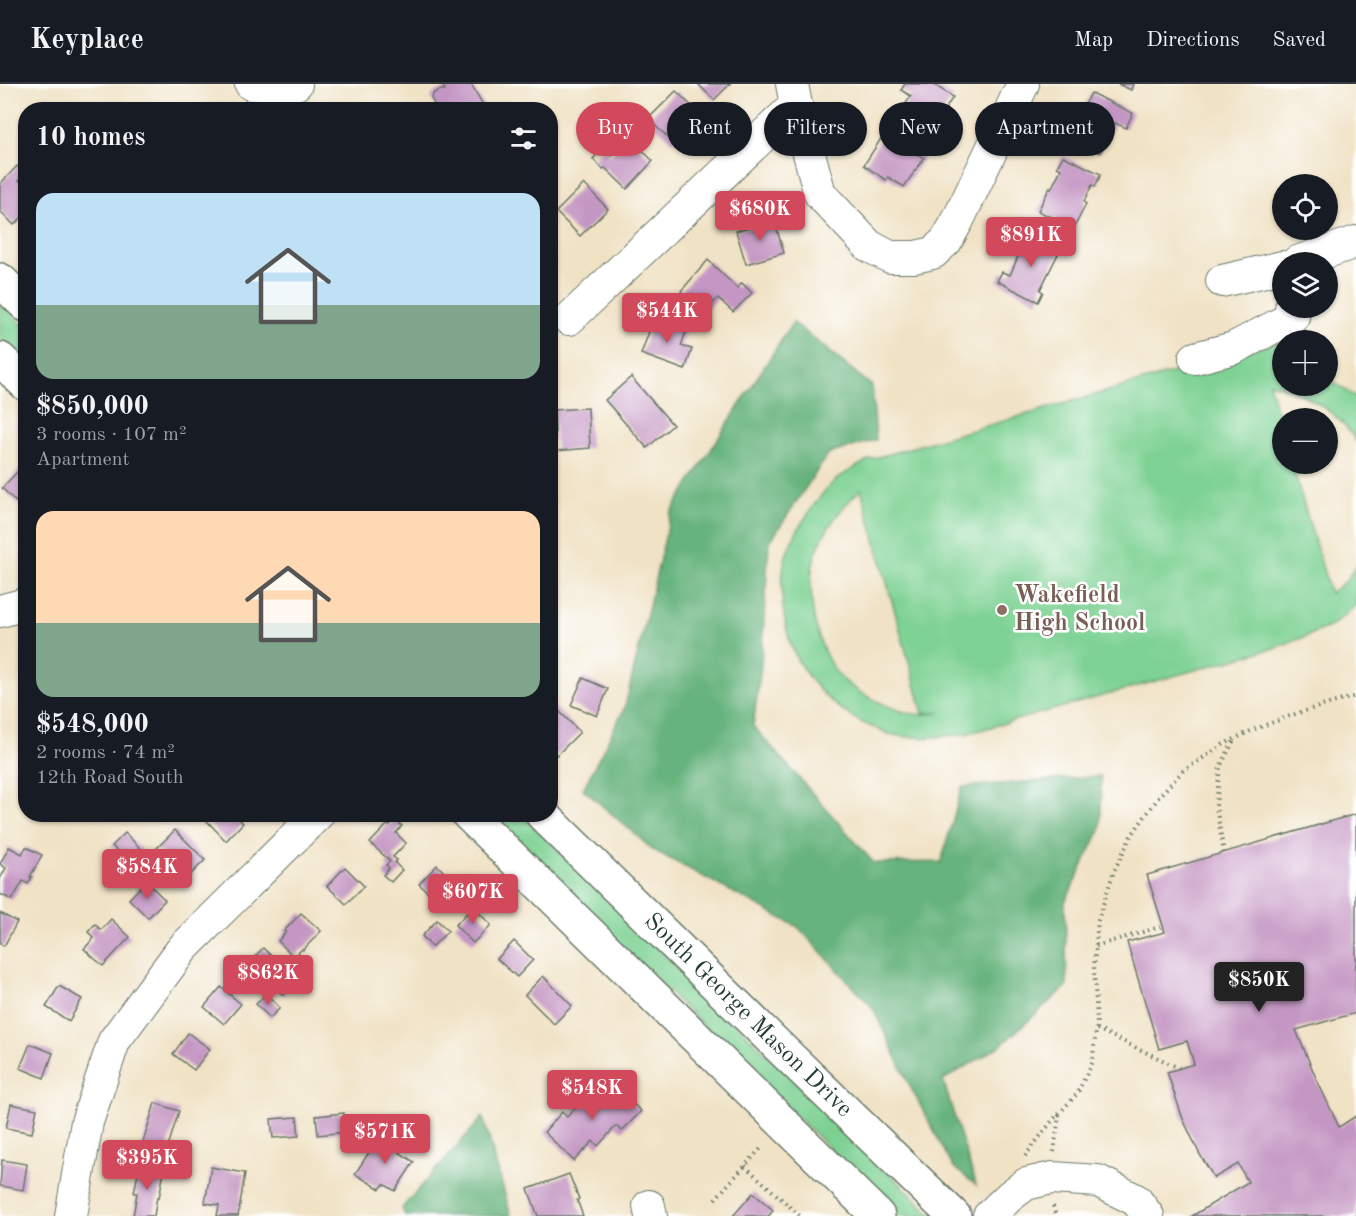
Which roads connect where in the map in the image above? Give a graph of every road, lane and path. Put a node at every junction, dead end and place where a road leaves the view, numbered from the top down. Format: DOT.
graph roads {
  1 [pos="251,84"];
  2 [pos="296,84"];
  3 [pos="1023,84"];
  4 [pos="794,94"];
  5 [pos="1356,242"];
  6 [pos="1329,252"];
  7 [pos="1272,271"];
  8 [pos="0,280"];
  9 [pos="1222,281"];
  10 [pos="18,297"];
  11 [pos="1291,318"];
  12 [pos="569,319"];
  13 [pos="1195,358"];
  14 [pos="0,359"];
  15 [pos="18,376"];
  16 [pos="18,606"];
  17 [pos="0,611"];
  18 [pos="1356,696"];
  19 [pos="1234,739"];
  20 [pos="310,822"];
  21 [pos="476,822"];
  22 [pos="550,822"];
  23 [pos="1224,852"];
  24 [pos="1163,926"];
  25 [pos="1096,946"];
  26 [pos="1097,1029"];
  27 [pos="1179,1068"];
  28 [pos="1059,1114"];
  29 [pos="763,1146"];
  30 [pos="1054,1153"];
  31 [pos="1023,1160"];
  32 [pos="745,1166"];
  33 [pos="715,1199"];
  34 [pos="71,1216"];
  35 [pos="800,1216"];
  36 [pos="878,1216"];
  37 [pos="954,1216"];
  38 [pos="989,1216"];
  39 [pos="1148,1216"];
  1 -- 2 [label="street"];
  3 -- 4 [label="street"];
  4 -- 12 [label="street"];
  5 -- 6 [label="street"];
  7 -- 9 [label="street"];
  8 -- 10 [label="main road"];
  11 -- 13 [label="street"];
  14 -- 15 [label="main road"];
  16 -- 17 [label="street"];
  18 -- 19 [label="path"];
  19 -- 23 [label="path"];
  19 -- 25 [label="path"];
  20 -- 34 [label="street"];
  21 -- 36 [label="main road"];
  22 -- 37 [label="main road, South George Mason Drive"];
  24 -- 25 [label="path"];
  25 -- 26 [label="path"];
  26 -- 27 [label="path"];
  26 -- 28 [label="path"];
  28 -- 30 [label="path"];
  28 -- 31 [label="path"];
  29 -- 32 [label="path"];
  32 -- 33 [label="path"];
  32 -- 35 [label="path"];
  38 -- 39 [label="street"];
}
